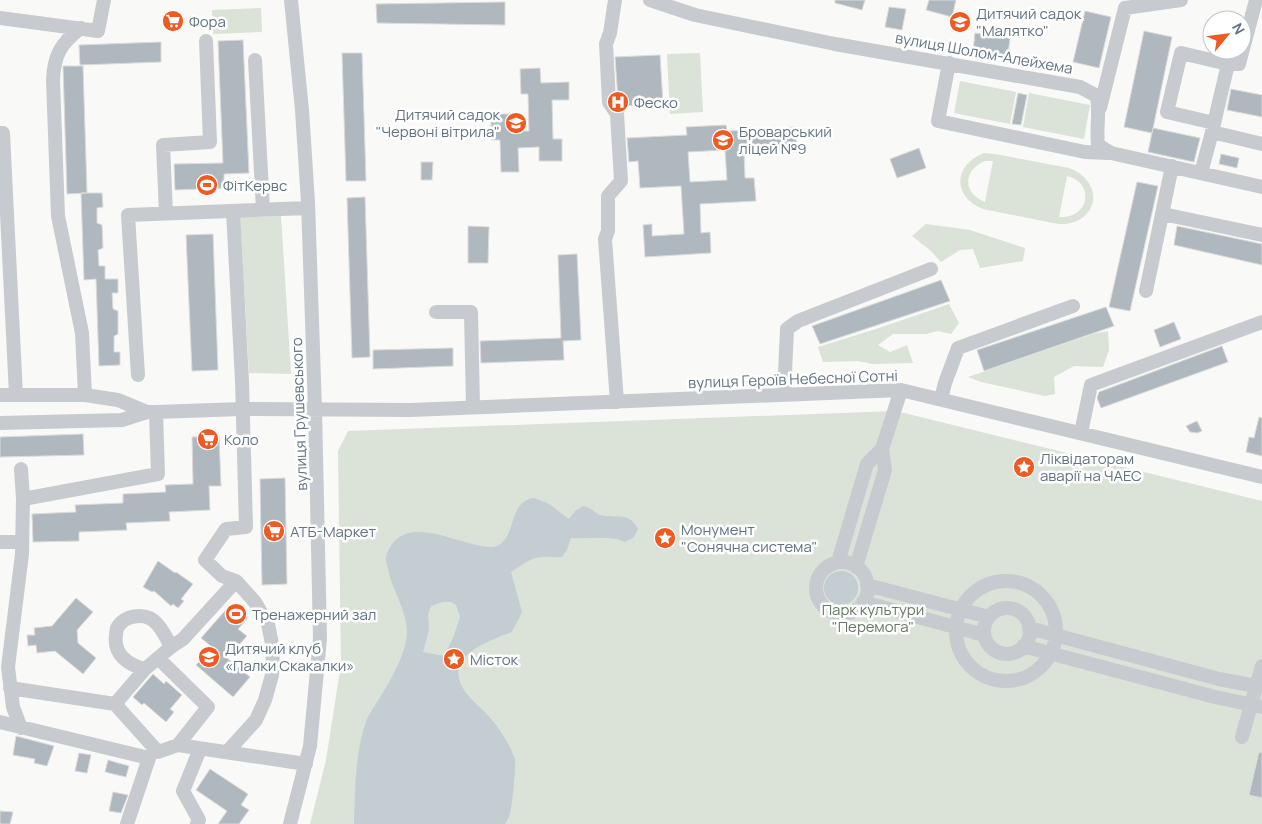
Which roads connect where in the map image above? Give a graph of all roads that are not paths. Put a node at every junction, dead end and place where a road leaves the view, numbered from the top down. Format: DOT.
graph roads {
  1 [pos="104,0"];
  2 [pos="291,0"];
  3 [pos="616,0"];
  4 [pos="650,0"];
  5 [pos="1181,0"];
  6 [pos="1256,0"];
  7 [pos="0,18"];
  8 [pos="81,28"];
  9 [pos="206,41"];
  10 [pos="255,60"];
  11 [pos="948,63"];
  12 [pos="1228,64"];
  13 [pos="1100,111"];
  14 [pos="1213,128"];
  15 [pos="0,133"];
  16 [pos="1262,144"];
  17 [pos="1112,153"];
  18 [pos="1172,166"];
  19 [pos="1201,173"];
  20 [pos="1262,187"];
  21 [pos="308,208"];
  22 [pos="263,210"];
  23 [pos="233,211"];
  24 [pos="166,214"];
  25 [pos="1163,214"];
  26 [pos="1262,235"];
  27 [pos="930,269"];
  28 [pos="1146,291"];
  29 [pos="1073,306"];
  30 [pos="436,312"];
  31 [pos="1262,322"];
  32 [pos="138,375"];
  33 [pos="901,390"];
  34 [pos="0,395"];
  35 [pos="16,395"];
  36 [pos="85,395"];
  37 [pos="784,395"];
  38 [pos="942,399"];
  39 [pos="617,402"];
  40 [pos="473,407"];
  41 [pos="242,409"];
  42 [pos="315,409"];
  43 [pos="151,412"];
  44 [pos="0,423"];
  45 [pos="1082,433"];
  46 [pos="882,450"];
  47 [pos="21,469"];
  48 [pos="1262,477"];
  49 [pos="23,499"];
  50 [pos="0,542"];
  51 [pos="22,542"];
  52 [pos="838,562"];
  53 [pos="856,567"];
  54 [pos="236,581"];
  55 [pos="867,585"];
  56 [pos="863,602"];
  57 [pos="961,610"];
  58 [pos="989,617"];
  59 [pos="956,628"];
  60 [pos="1029,628"];
  61 [pos="984,635"];
  62 [pos="1056,635"];
  63 [pos="1023,646"];
  64 [pos="171,647"];
  65 [pos="1052,653"];
  66 [pos="158,658"];
  67 [pos="1262,666"];
  68 [pos="144,669"];
  69 [pos="1256,686"];
  70 [pos="10,688"];
  71 [pos="114,704"];
  72 [pos="1256,705"];
  73 [pos="0,722"];
  74 [pos="21,728"];
  75 [pos="1242,737"];
  76 [pos="178,745"];
  77 [pos="200,749"];
  78 [pos="227,752"];
  79 [pos="154,755"];
  80 [pos="306,764"];
  81 [pos="127,824"];
  82 [pos="197,824"];
  83 [pos="290,824"];
  1 -- 8 [label="street"];
  2 -- 21 [label="street, вулиця Грушевського"];
  3 -- 39 [label="street"];
  4 -- 11 [label="street, вулиця Шолом-Алейхема"];
  5 -- 13 [label="street"];
  6 -- 12 [label="street"];
  7 -- 8 [label="street"];
  8 -- 36 [label="street"];
  9 -- 24 [label="street"];
  10 -- 22 [label="street"];
  11 -- 13 [label="street, вулиця Шолом-Алейхема"];
  11 -- 17 [label="street"];
  12 -- 14 [label="street"];
  12 -- 14 [label="street"];
  13 -- 17 [label="street"];
  14 -- 16 [label="street"];
  14 -- 19 [label="street"];
  15 -- 35 [label="street"];
  17 -- 18 [label="street"];
  18 -- 19 [label="street"];
  18 -- 25 [label="street"];
  19 -- 20 [label="street"];
  21 -- 22 [label="street"];
  21 -- 42 [label="street, вулиця Грушевського"];
  22 -- 23 [label="street"];
  23 -- 24 [label="street"];
  23 -- 41 [label="street"];
  24 -- 32 [label="street"];
  25 -- 26 [label="street"];
  25 -- 28 [label="street"];
  27 -- 37 [label="street"];
  29 -- 38 [label="street"];
  30 -- 40 [label="street"];
  31 -- 45 [label="street"];
  33 -- 37 [label="street, вулиця Героїв Небесної Сотні"];
  33 -- 38 [label="street, вулиця Героїв Небесної Сотні"];
  33 -- 46 [label="street"];
  34 -- 35 [label="street"];
  35 -- 36 [label="street"];
  36 -- 43 [label="street"];
  37 -- 39 [label="street, вулиця Героїв Небесної Сотні"];
  38 -- 45 [label="street, вулиця Героїв Небесної Сотні"];
  39 -- 40 [label="street, вулиця Героїв Небесної Сотні"];
  40 -- 42 [label="street, вулиця Героїв Небесної Сотні"];
  41 -- 42 [label="street, вулиця Героїв Небесної Сотні"];
  41 -- 43 [label="street, вулиця Героїв Небесної Сотні"];
  41 -- 54 [label="street"];
  42 -- 80 [label="street, вулиця Грушевського"];
  43 -- 44 [label="street"];
  43 -- 49 [label="street"];
  45 -- 48 [label="street, вулиця Героїв Небесної Сотні"];
  46 -- 52 [label="street"];
  46 -- 53 [label="street"];
  47 -- 49 [label="street"];
  49 -- 51 [label="street"];
  50 -- 51 [label="street"];
  51 -- 70 [label="street"];
  52 -- 53 [label="street"];
  52 -- 56 [label="street"];
  53 -- 55 [label="street"];
  54 -- 64 [label="street"];
  54 -- 78 [label="street"];
  55 -- 56 [label="street"];
  55 -- 57 [label="street"];
  56 -- 59 [label="street"];
  57 -- 58 [label="street"];
  57 -- 59 [label="street"];
  57 -- 62 [label="street"];
  58 -- 60 [label="street"];
  58 -- 61 [label="street"];
  59 -- 61 [label="street"];
  59 -- 65 [label="street"];
  60 -- 62 [label="street"];
  60 -- 63 [label="street"];
  61 -- 63 [label="street"];
  62 -- 65 [label="street"];
  62 -- 69 [label="street"];
  63 -- 65 [label="street"];
  64 -- 66 [label="street"];
  64 -- 68 [label="street"];
  65 -- 72 [label="street"];
  66 -- 68 [label="street"];
  66 -- 76 [label="street"];
  67 -- 69 [label="street"];
  68 -- 71 [label="street"];
  69 -- 72 [label="street"];
  70 -- 71 [label="street"];
  70 -- 74 [label="street"];
  71 -- 79 [label="street"];
  72 -- 75 [label="street"];
  73 -- 74 [label="street"];
  74 -- 79 [label="street"];
  76 -- 77 [label="street"];
  76 -- 79 [label="street"];
  77 -- 78 [label="street"];
  77 -- 82 [label="street"];
  78 -- 80 [label="street"];
  79 -- 81 [label="street"];
  80 -- 83 [label="street, вулиця Грушевського"];
}
